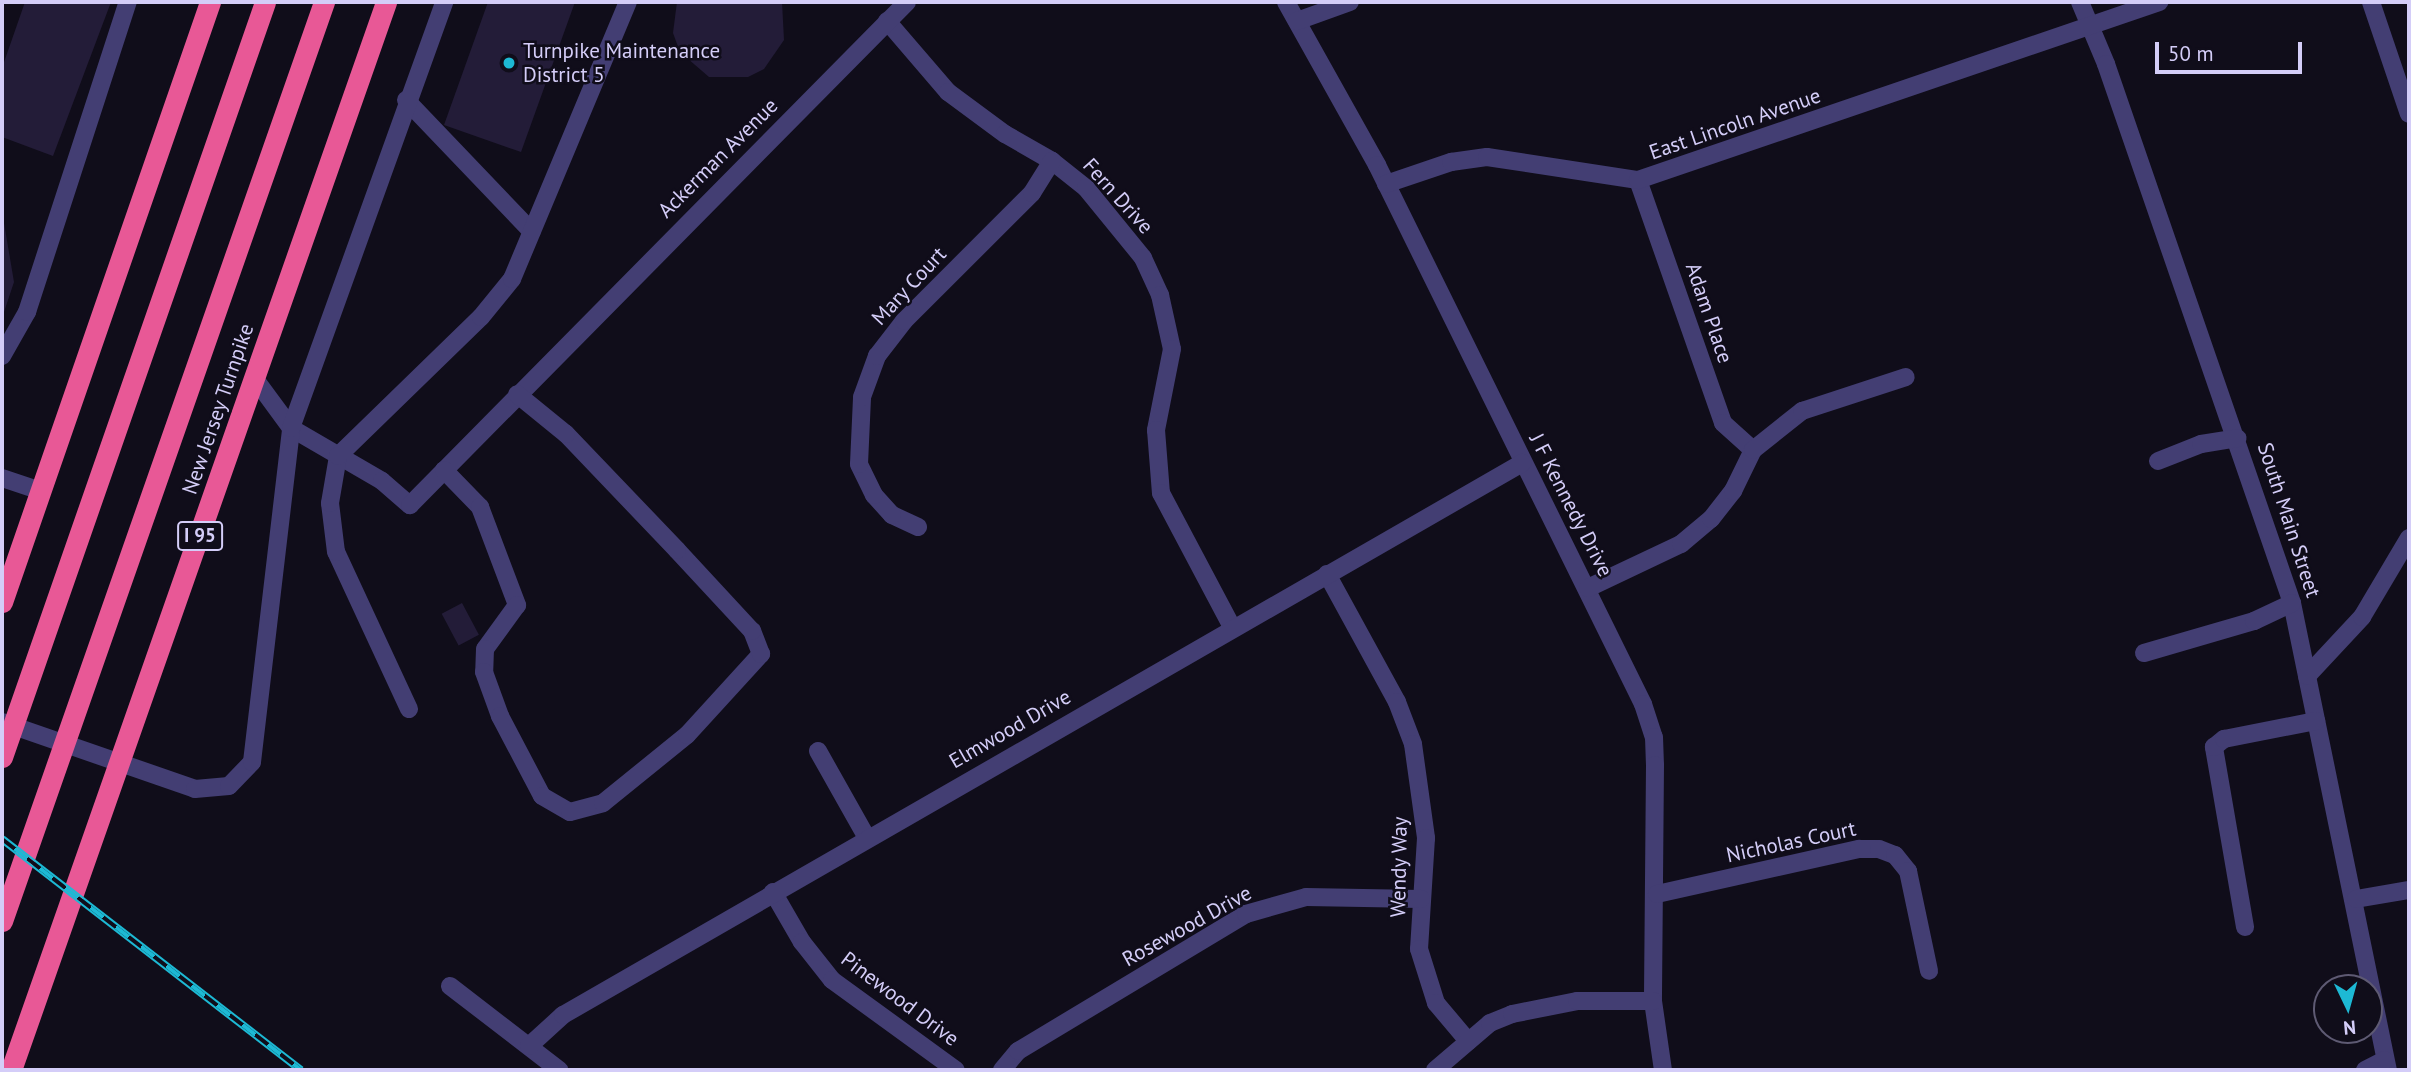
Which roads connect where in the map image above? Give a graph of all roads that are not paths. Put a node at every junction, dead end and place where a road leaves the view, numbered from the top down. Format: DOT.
graph roads {
  1 [pos="128,2"];
  2 [pos="210,2"];
  3 [pos="265,2"];
  4 [pos="324,2"];
  5 [pos="386,2"];
  6 [pos="444,2"];
  7 [pos="628,2"];
  8 [pos="907,2"];
  9 [pos="1286,2"];
  10 [pos="1350,2"];
  11 [pos="2080,2"];
  12 [pos="2160,2"];
  13 [pos="2371,2"];
  14 [pos="1297,21"];
  15 [pos="887,22"];
  16 [pos="2090,27"];
  17 [pos="406,100"];
  18 [pos="2409,114"];
  19 [pos="1052,160"];
  20 [pos="1638,180"];
  21 [pos="1386,184"];
  22 [pos="532,232"];
  23 [pos="2,356"];
  24 [pos="1906,377"];
  25 [pos="255,379"];
  26 [pos="517,394"];
  27 [pos="291,428"];
  28 [pos="2238,438"];
  29 [pos="1753,450"];
  30 [pos="338,456"];
  31 [pos="2158,461"];
  32 [pos="1522,463"];
  33 [pos="444,470"];
  34 [pos="2,478"];
  35 [pos="41,491"];
  36 [pos="918,527"];
  37 [pos="2409,538"];
  38 [pos="1327,574"];
  39 [pos="1588,588"];
  40 [pos="2,602"];
  41 [pos="2292,603"];
  42 [pos="1232,627"];
  43 [pos="2144,653"];
  44 [pos="2307,676"];
  45 [pos="409,709"];
  46 [pos="2316,721"];
  47 [pos="2,722"];
  48 [pos="818,751"];
  49 [pos="2,757"];
  50 [pos="867,838"];
  51 [pos="2409,890"];
  52 [pos="773,892"];
  53 [pos="1657,894"];
  54 [pos="1421,899"];
  55 [pos="2356,899"];
  56 [pos="2,922"];
  57 [pos="2245,927"];
  58 [pos="1929,971"];
  59 [pos="450,986"];
  60 [pos="1653,1001"];
  61 [pos="1468,1041"];
  62 [pos="528,1046"];
  63 [pos="2387,1065"];
  64 [pos="11,1070"];
  65 [pos="559,1070"];
  66 [pos="956,1070"];
  67 [pos="1002,1070"];
  68 [pos="1436,1070"];
  69 [pos="1663,1070"];
  70 [pos="2365,1070"];
  1 -- 23 [label="street"];
  2 -- 35 [label="highway"];
  3 -- 49 [label="highway"];
  4 -- 56 [label="highway, New Jersey Turnpike / I 95"];
  5 -- 25 [label="highway, New Jersey Turnpike / I 95"];
  6 -- 17 [label="street"];
  7 -- 22 [label="street"];
  8 -- 15 [label="street, Ackerman Avenue"];
  9 -- 14 [label="street, J F Kennedy Drive"];
  10 -- 14 [label="street"];
  11 -- 16 [label="street, South Main Street"];
  12 -- 16 [label="street, East Lincoln Avenue"];
  13 -- 18 [label="street"];
  14 -- 21 [label="street, J F Kennedy Drive"];
  15 -- 19 [label="street, Fern Drive"];
  15 -- 26 [label="street, Ackerman Avenue"];
  16 -- 20 [label="street, East Lincoln Avenue"];
  16 -- 28 [label="street, South Main Street"];
  17 -- 22 [label="street"];
  17 -- 27 [label="street"];
  19 -- 36 [label="street, Mary Court"];
  19 -- 42 [label="street, Fern Drive"];
  20 -- 21 [label="street, East Lincoln Avenue"];
  20 -- 29 [label="street, Adam Place"];
  21 -- 32 [label="street, J F Kennedy Drive"];
  22 -- 30 [label="street"];
  24 -- 29 [label="street"];
  25 -- 27 [label="street"];
  25 -- 64 [label="highway, New Jersey Turnpike / I 95"];
  26 -- 33 [label="street, Ackerman Avenue"];
  26 -- 33 [label="street"];
  27 -- 30 [label="street"];
  27 -- 47 [label="street"];
  28 -- 31 [label="street"];
  28 -- 41 [label="street, South Main Street"];
  29 -- 39 [label="street"];
  30 -- 33 [label="street, Ackerman Avenue"];
  30 -- 45 [label="street"];
  32 -- 38 [label="street, Elmwood Drive"];
  32 -- 39 [label="street, J F Kennedy Drive"];
  34 -- 35 [label="street"];
  35 -- 40 [label="highway"];
  37 -- 44 [label="street"];
  38 -- 42 [label="street, Elmwood Drive"];
  38 -- 54 [label="street, Wendy Way"];
  39 -- 53 [label="street, J F Kennedy Drive"];
  41 -- 43 [label="street"];
  41 -- 44 [label="street, South Main Street"];
  42 -- 50 [label="street, Elmwood Drive"];
  44 -- 46 [label="street, South Main Street"];
  46 -- 55 [label="street, South Main Street"];
  46 -- 57 [label="street"];
  48 -- 50 [label="street"];
  50 -- 52 [label="street, Elmwood Drive"];
  51 -- 55 [label="street"];
  52 -- 62 [label="street, Elmwood Drive"];
  52 -- 66 [label="street, Pinewood Drive"];
  53 -- 58 [label="street, Nicholas Court"];
  53 -- 60 [label="street, J F Kennedy Drive"];
  54 -- 61 [label="street, Wendy Way"];
  54 -- 67 [label="street, Rosewood Drive"];
  55 -- 63 [label="street, South Main Street"];
  59 -- 62 [label="street"];
  60 -- 61 [label="street"];
  60 -- 69 [label="street, J F Kennedy Drive"];
  61 -- 68 [label="street"];
  62 -- 65 [label="street"];
  63 -- 70 [label="street"];
}
